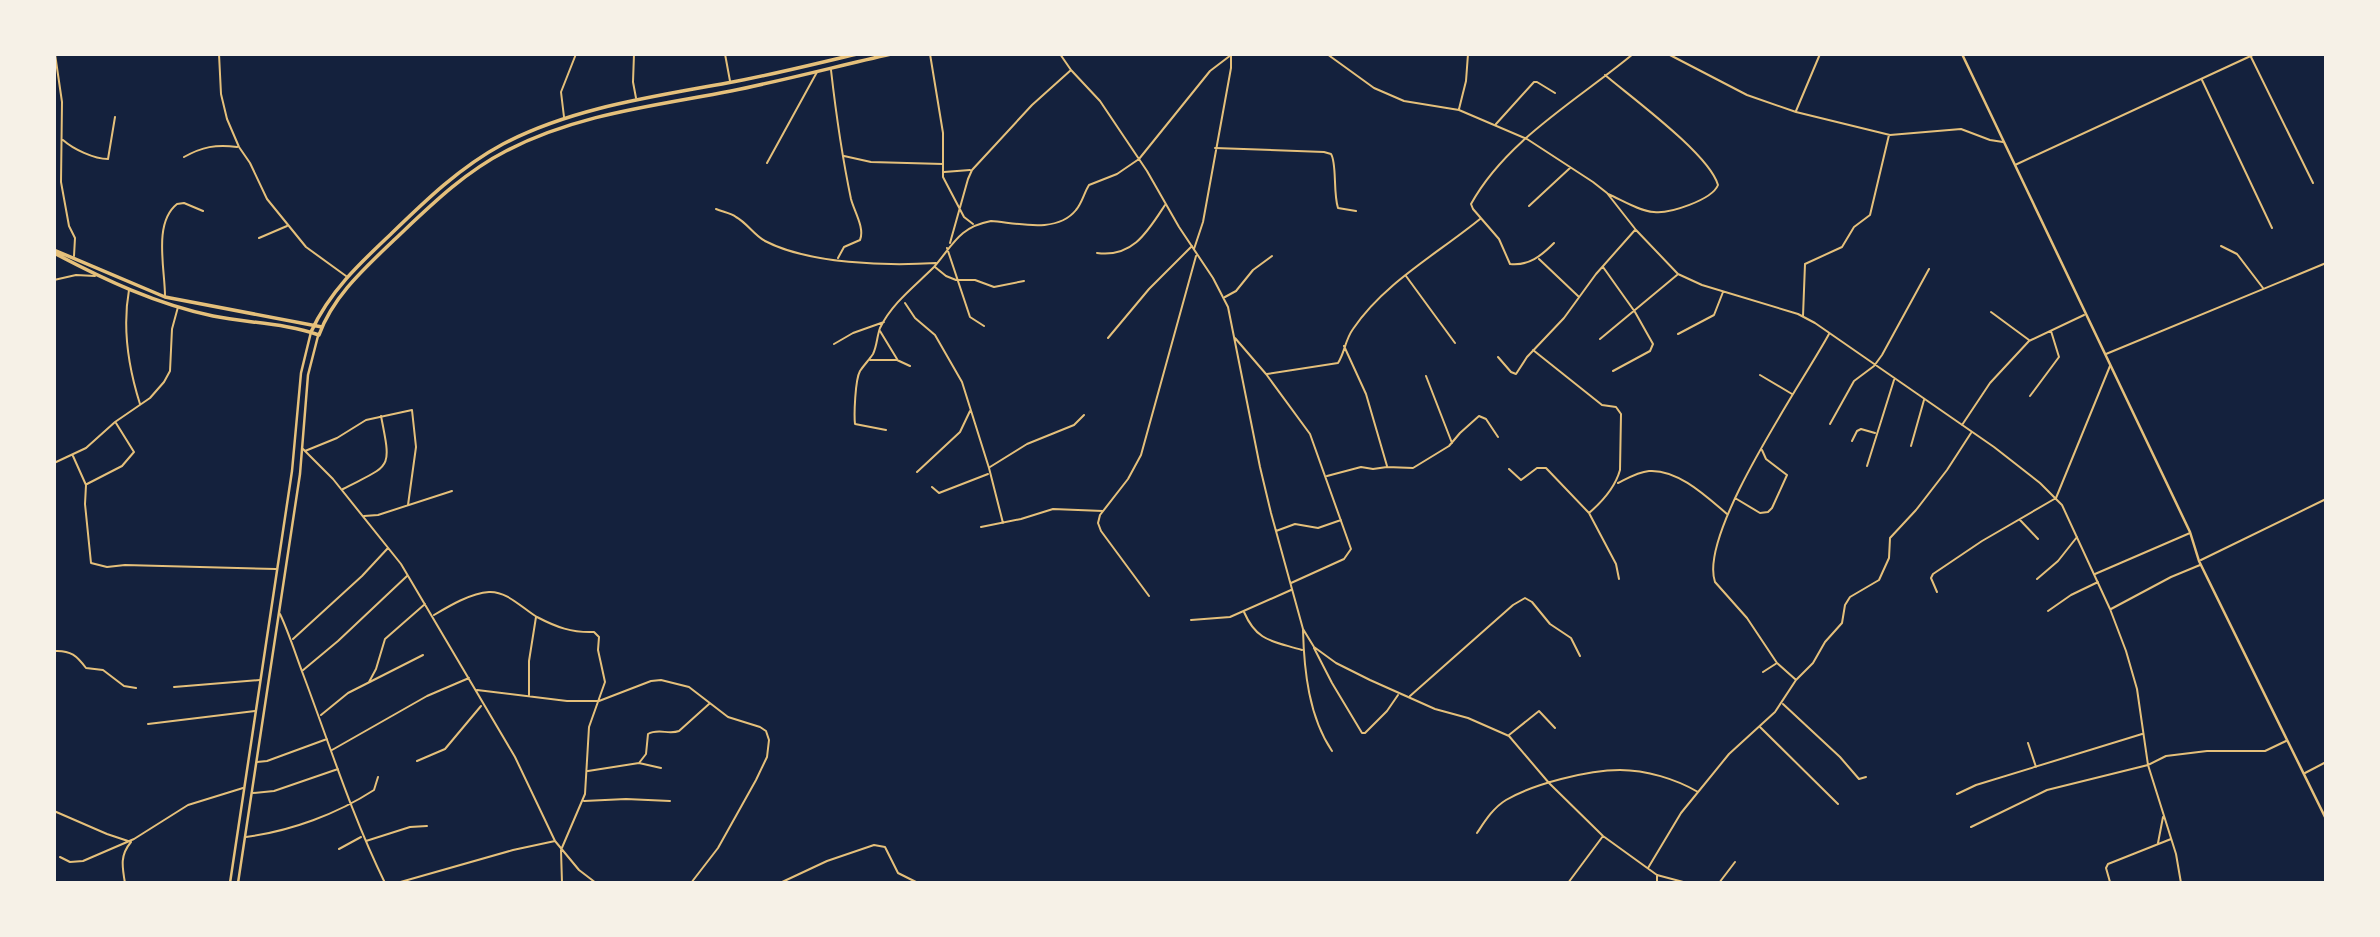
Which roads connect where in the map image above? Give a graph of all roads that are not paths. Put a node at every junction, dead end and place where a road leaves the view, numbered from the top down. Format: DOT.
graph roads {
  1 [pos="55,54"];
  2 [pos="219,54"];
  3 [pos="576,54"];
  4 [pos="634,54"];
  5 [pos="725,54"];
  6 [pos="857,54"];
  7 [pos="891,54"];
  8 [pos="930,54"];
  9 [pos="1060,54"];
  10 [pos="1327,54"];
  11 [pos="1468,54"];
  12 [pos="1633,54"];
  13 [pos="1668,54"];
  14 [pos="1820,54"];
  15 [pos="1962,54"];
  16 [pos="2255,54"];
  17 [pos="1231,55"];
  18 [pos="2251,56"];
  19 [pos="831,68"];
  20 [pos="1071,70"];
  21 [pos="817,72"];
  22 [pos="1605,75"];
  23 [pos="2202,79"];
  24 [pos="60,81"];
  25 [pos="54,82"];
  26 [pos="730,82"];
  27 [pos="1555,93"];
  28 [pos="637,99"];
  29 [pos="1459,110"];
  30 [pos="1796,112"];
  31 [pos="115,117"];
  32 [pos="564,118"];
  33 [pos="1495,125"];
  34 [pos="1889,135"];
  35 [pos="1527,139"];
  36 [pos="63,140"];
  37 [pos="2004,142"];
  38 [pos="70,147"];
  39 [pos="239,148"];
  40 [pos="1215,148"];
  41 [pos="62,152"];
  42 [pos="843,156"];
  43 [pos="184,157"];
  44 [pos="1139,159"];
  45 [pos="767,163"];
  46 [pos="943,163"];
  47 [pos="2015,165"];
  48 [pos="1570,167"];
  49 [pos="972,170"];
  50 [pos="943,172"];
  51 [pos="2313,183"];
  52 [pos="1607,193"];
  53 [pos="1166,205"];
  54 [pos="1529,206"];
  55 [pos="960,207"];
  56 [pos="716,209"];
  57 [pos="203,211"];
  58 [pos="1356,211"];
  59 [pos="1481,218"];
  60 [pos="974,224"];
  61 [pos="288,225"];
  62 [pos="2272,228"];
  63 [pos="1636,230"];
  64 [pos="259,238"];
  65 [pos="1554,243"];
  66 [pos="950,244"];
  67 [pos="1192,246"];
  68 [pos="2221,246"];
  69 [pos="947,247"];
  70 [pos="1194,250"];
  71 [pos="54,251"];
  72 [pos="1097,253"];
  73 [pos="1197,254"];
  74 [pos="1272,256"];
  75 [pos="74,257"];
  76 [pos="1539,258"];
  77 [pos="838,259"];
  78 [pos="2326,262"];
  79 [pos="935,264"];
  80 [pos="1603,267"];
  81 [pos="1930,269"];
  82 [pos="1678,274"];
  83 [pos="1406,275"];
  84 [pos="96,276"];
  85 [pos="346,276"];
  86 [pos="54,280"];
  87 [pos="956,280"];
  88 [pos="1024,281"];
  89 [pos="2264,289"];
  90 [pos="129,290"];
  91 [pos="1723,290"];
  92 [pos="909,291"];
  93 [pos="165,297"];
  94 [pos="1224,298"];
  95 [pos="1579,298"];
  96 [pos="897,303"];
  97 [pos="905,303"];
  98 [pos="178,307"];
  99 [pos="1635,312"];
  100 [pos="1991,312"];
  101 [pos="2085,314"];
  102 [pos="1802,317"];
  103 [pos="884,322"];
  104 [pos="314,325"];
  105 [pos="984,326"];
  106 [pos="321,327"];
  107 [pos="879,330"];
  108 [pos="2050,330"];
  109 [pos="311,332"];
  110 [pos="1678,334"];
  111 [pos="1829,334"];
  112 [pos="319,335"];
  113 [pos="1235,337"];
  114 [pos="1108,338"];
  115 [pos="1600,340"];
  116 [pos="2029,341"];
  117 [pos="1455,343"];
  118 [pos="834,344"];
  119 [pos="1344,345"];
  120 [pos="1533,350"];
  121 [pos="2105,354"];
  122 [pos="1498,357"];
  123 [pos="869,360"];
  124 [pos="897,360"];
  125 [pos="910,366"];
  126 [pos="1874,366"];
  127 [pos="2110,366"];
  128 [pos="1613,371"];
  129 [pos="1266,374"];
  130 [pos="1760,375"];
  131 [pos="1426,376"];
  132 [pos="1894,380"];
  133 [pos="1792,394"];
  134 [pos="2030,396"];
  135 [pos="1925,400"];
  136 [pos="140,405"];
  137 [pos="971,410"];
  138 [pos="1084,415"];
  139 [pos="381,416"];
  140 [pos="115,422"];
  141 [pos="1830,424"];
  142 [pos="1961,426"];
  143 [pos="886,430"];
  144 [pos="1972,432"];
  145 [pos="1876,434"];
  146 [pos="1498,437"];
  147 [pos="1852,441"];
  148 [pos="1452,444"];
  149 [pos="1911,446"];
  150 [pos="1762,449"];
  151 [pos="304,450"];
  152 [pos="73,456"];
  153 [pos="54,463"];
  154 [pos="1867,466"];
  155 [pos="1387,467"];
  156 [pos="989,468"];
  157 [pos="1509,469"];
  158 [pos="917,472"];
  159 [pos="990,473"];
  160 [pos="1325,477"];
  161 [pos="1616,484"];
  162 [pos="86,485"];
  163 [pos="932,487"];
  164 [pos="342,490"];
  165 [pos="452,491"];
  166 [pos="1735,497"];
  167 [pos="2056,498"];
  168 [pos="2326,499"];
  169 [pos="408,505"];
  170 [pos="1103,511"];
  171 [pos="1589,513"];
  172 [pos="1728,514"];
  173 [pos="363,516"];
  174 [pos="1342,520"];
  175 [pos="2019,520"];
  176 [pos="1003,523"];
  177 [pos="981,527"];
  178 [pos="1276,531"];
  179 [pos="2190,533"];
  180 [pos="2077,537"];
  181 [pos="2038,539"];
  182 [pos="388,548"];
  183 [pos="2200,563"];
  184 [pos="276,569"];
  185 [pos="408,575"];
  186 [pos="2094,575"];
  187 [pos="1619,579"];
  188 [pos="2038,579"];
  189 [pos="2098,582"];
  190 [pos="1291,583"];
  191 [pos="1292,590"];
  192 [pos="1937,592"];
  193 [pos="1149,596"];
  194 [pos="425,604"];
  195 [pos="2110,609"];
  196 [pos="2049,611"];
  197 [pos="279,612"];
  198 [pos="1244,612"];
  199 [pos="433,615"];
  200 [pos="536,616"];
  201 [pos="1191,620"];
  202 [pos="1303,629"];
  203 [pos="292,639"];
  204 [pos="1314,647"];
  205 [pos="1303,650"];
  206 [pos="54,651"];
  207 [pos="422,654"];
  208 [pos="1580,656"];
  209 [pos="1777,663"];
  210 [pos="302,671"];
  211 [pos="1763,672"];
  212 [pos="469,678"];
  213 [pos="261,680"];
  214 [pos="1796,680"];
  215 [pos="368,682"];
  216 [pos="174,687"];
  217 [pos="136,688"];
  218 [pos="476,690"];
  219 [pos="1399,693"];
  220 [pos="529,695"];
  221 [pos="1409,698"];
  222 [pos="599,701"];
  223 [pos="1782,703"];
  224 [pos="483,704"];
  225 [pos="710,704"];
  226 [pos="256,711"];
  227 [pos="320,716"];
  228 [pos="148,724"];
  229 [pos="1760,727"];
  230 [pos="1555,728"];
  231 [pos="2143,734"];
  232 [pos="1508,736"];
  233 [pos="327,739"];
  234 [pos="2288,740"];
  235 [pos="2028,743"];
  236 [pos="332,750"];
  237 [pos="1332,751"];
  238 [pos="417,761"];
  239 [pos="256,762"];
  240 [pos="2326,762"];
  241 [pos="639,763"];
  242 [pos="2148,765"];
  243 [pos="661,768"];
  244 [pos="2036,768"];
  245 [pos="338,769"];
  246 [pos="587,771"];
  247 [pos="2304,773"];
  248 [pos="378,777"];
  249 [pos="1866,777"];
  250 [pos="1549,783"];
  251 [pos="243,788"];
  252 [pos="252,793"];
  253 [pos="1699,793"];
  254 [pos="1957,793"];
  255 [pos="583,800"];
  256 [pos="670,801"];
  257 [pos="352,804"];
  258 [pos="1838,804"];
  259 [pos="54,811"];
  260 [pos="2163,815"];
  261 [pos="2326,819"];
  262 [pos="427,826"];
  263 [pos="1972,827"];
  264 [pos="1478,833"];
  265 [pos="362,836"];
  266 [pos="1603,836"];
  267 [pos="245,837"];
  268 [pos="134,839"];
  269 [pos="2171,839"];
  270 [pos="129,841"];
  271 [pos="555,841"];
  272 [pos="365,842"];
  273 [pos="2158,844"];
  274 [pos="339,849"];
  275 [pos="561,850"];
  276 [pos="60,857"];
  277 [pos="1735,862"];
  278 [pos="1647,870"];
  279 [pos="1657,875"];
  280 [pos="2110,882"];
  281 [pos="125,883"];
  282 [pos="230,883"];
  283 [pos="238,883"];
  284 [pos="385,883"];
  285 [pos="397,883"];
  286 [pos="562,883"];
  287 [pos="596,883"];
  288 [pos="691,883"];
  289 [pos="780,883"];
  290 [pos="918,883"];
  291 [pos="1567,883"];
  292 [pos="1657,883"];
  293 [pos="1687,883"];
  294 [pos="1718,883"];
  295 [pos="2181,883"];
  1 -- 24 [label="street"];
  2 -- 39 [label="street"];
  3 -- 32 [label="street"];
  4 -- 28 [label="street"];
  5 -- 26 [label="street"];
  6 -- 26 [label="main road"];
  7 -- 19 [label="main road"];
  8 -- 46 [label="street"];
  9 -- 20 [label="street"];
  10 -- 29 [label="street"];
  11 -- 29 [label="street"];
  12 -- 22 [label="street"];
  13 -- 30 [label="street"];
  14 -- 30 [label="street"];
  15 -- 37 [label="street"];
  16 -- 18 [label="street"];
  17 -- 40 [label="street"];
  17 -- 44 [label="street"];
  18 -- 23 [label="street"];
  18 -- 51 [label="street"];
  19 -- 21 [label="main road"];
  19 -- 42 [label="street"];
  20 -- 44 [label="street"];
  20 -- 49 [label="street"];
  21 -- 45 [label="street"];
  21 -- 106 [label="main road"];
  22 -- 35 [label="street"];
  22 -- 52 [label="street"];
  23 -- 47 [label="street"];
  23 -- 62 [label="street"];
  24 -- 25 [label="street"];
  24 -- 36 [label="street"];
  26 -- 28 [label="main road"];
  27 -- 33 [label="street"];
  28 -- 32 [label="main road"];
  29 -- 33 [label="street"];
  30 -- 34 [label="street"];
  31 -- 38 [label="street"];
  32 -- 85 [label="main road"];
  33 -- 35 [label="street"];
  34 -- 37 [label="street"];
  34 -- 102 [label="street"];
  35 -- 48 [label="street"];
  35 -- 59 [label="street"];
  36 -- 38 [label="street"];
  36 -- 41 [label="street"];
  37 -- 47 [label="street"];
  38 -- 41 [label="street"];
  39 -- 43 [label="street"];
  39 -- 61 [label="street"];
  40 -- 58 [label="street"];
  40 -- 70 [label="street"];
  41 -- 75 [label="street"];
  42 -- 46 [label="street"];
  42 -- 77 [label="street"];
  44 -- 53 [label="street"];
  44 -- 60 [label="street"];
  46 -- 50 [label="street"];
  47 -- 101 [label="street"];
  48 -- 52 [label="street"];
  48 -- 54 [label="street"];
  49 -- 50 [label="street"];
  49 -- 55 [label="street"];
  50 -- 55 [label="street"];
  52 -- 63 [label="street"];
  53 -- 67 [label="street"];
  53 -- 72 [label="street"];
  55 -- 60 [label="street"];
  55 -- 66 [label="street"];
  56 -- 77 [label="street"];
  57 -- 93 [label="street"];
  59 -- 76 [label="street"];
  59 -- 83 [label="street"];
  60 -- 66 [label="street"];
  61 -- 64 [label="street"];
  61 -- 85 [label="street"];
  63 -- 80 [label="street"];
  63 -- 82 [label="street"];
  65 -- 76 [label="street"];
  66 -- 69 [label="street"];
  67 -- 70 [label="street"];
  67 -- 114 [label="street"];
  68 -- 89 [label="street"];
  69 -- 79 [label="street"];
  69 -- 87 [label="street"];
  70 -- 73 [label="street"];
  71 -- 75 [label="main road"];
  71 -- 84 [label="main road"];
  73 -- 94 [label="street"];
  73 -- 170 [label="street"];
  74 -- 94 [label="street"];
  75 -- 93 [label="main road"];
  76 -- 95 [label="street"];
  77 -- 79 [label="street"];
  78 -- 89 [label="street"];
  79 -- 87 [label="street"];
  79 -- 92 [label="street"];
  80 -- 95 [label="street"];
  80 -- 99 [label="street"];
  81 -- 126 [label="street"];
  82 -- 91 [label="street"];
  82 -- 99 [label="street"];
  83 -- 117 [label="street"];
  83 -- 119 [label="street"];
  84 -- 86 [label="street"];
  84 -- 90 [label="main road"];
  85 -- 104 [label="main road"];
  87 -- 88 [label="street"];
  87 -- 105 [label="street"];
  89 -- 121 [label="street"];
  90 -- 98 [label="main road"];
  90 -- 136 [label="street"];
  91 -- 102 [label="street"];
  91 -- 110 [label="street"];
  92 -- 96 [label="street"];
  92 -- 97 [label="street"];
  93 -- 104 [label="main road"];
  94 -- 113 [label="street"];
  95 -- 120 [label="street"];
  96 -- 97 [label="street"];
  96 -- 103 [label="street"];
  97 -- 137 [label="street"];
  98 -- 109 [label="main road"];
  98 -- 136 [label="street"];
  99 -- 115 [label="street"];
  99 -- 128 [label="street"];
  100 -- 116 [label="street"];
  101 -- 108 [label="street"];
  101 -- 121 [label="street"];
  102 -- 111 [label="street"];
  103 -- 107 [label="street"];
  103 -- 118 [label="street"];
  104 -- 106 [label="main road"];
  104 -- 109 [label="main road"];
  106 -- 112 [label="main road"];
  107 -- 123 [label="street"];
  107 -- 124 [label="street"];
  108 -- 116 [label="street"];
  108 -- 134 [label="street"];
  109 -- 112 [label="main road"];
  109 -- 184 [label="street"];
  111 -- 126 [label="street"];
  111 -- 133 [label="street"];
  112 -- 151 [label="street"];
  113 -- 129 [label="street"];
  113 -- 178 [label="street"];
  116 -- 142 [label="street"];
  119 -- 129 [label="street"];
  119 -- 155 [label="street"];
  120 -- 122 [label="street"];
  120 -- 161 [label="street"];
  121 -- 127 [label="street"];
  123 -- 124 [label="street"];
  123 -- 143 [label="street"];
  124 -- 125 [label="street"];
  126 -- 132 [label="street"];
  126 -- 141 [label="street"];
  127 -- 167 [label="street"];
  127 -- 179 [label="street"];
  129 -- 160 [label="street"];
  130 -- 133 [label="street"];
  131 -- 148 [label="street"];
  132 -- 135 [label="street"];
  132 -- 145 [label="street"];
  133 -- 150 [label="street"];
  135 -- 142 [label="street"];
  135 -- 149 [label="street"];
  136 -- 140 [label="street"];
  137 -- 156 [label="street"];
  137 -- 158 [label="street"];
  138 -- 156 [label="street"];
  139 -- 151 [label="street"];
  139 -- 164 [label="street"];
  139 -- 169 [label="street"];
  140 -- 152 [label="street"];
  140 -- 162 [label="street"];
  142 -- 144 [label="street"];
  144 -- 167 [label="street"];
  144 -- 214 [label="street"];
  145 -- 147 [label="street"];
  145 -- 154 [label="street"];
  146 -- 148 [label="street"];
  148 -- 155 [label="street"];
  150 -- 166 [label="street"];
  150 -- 166 [label="street"];
  151 -- 164 [label="street"];
  151 -- 197 [label="street"];
  152 -- 153 [label="street"];
  152 -- 162 [label="street"];
  155 -- 160 [label="street"];
  156 -- 159 [label="street"];
  157 -- 171 [label="street"];
  159 -- 163 [label="street"];
  159 -- 176 [label="street"];
  160 -- 174 [label="street"];
  161 -- 171 [label="street"];
  161 -- 172 [label="street"];
  162 -- 184 [label="street"];
  164 -- 173 [label="street"];
  165 -- 169 [label="street"];
  166 -- 172 [label="street"];
  167 -- 175 [label="street"];
  167 -- 180 [label="street"];
  168 -- 183 [label="street"];
  169 -- 173 [label="street"];
  170 -- 176 [label="street"];
  170 -- 193 [label="street"];
  171 -- 187 [label="street"];
  172 -- 209 [label="street"];
  173 -- 182 [label="street"];
  174 -- 178 [label="street"];
  174 -- 190 [label="street"];
  175 -- 181 [label="street"];
  175 -- 192 [label="street"];
  176 -- 177 [label="street"];
  178 -- 190 [label="street"];
  179 -- 183 [label="street"];
  179 -- 186 [label="street"];
  180 -- 186 [label="street"];
  180 -- 188 [label="street"];
  182 -- 185 [label="street"];
  182 -- 203 [label="street"];
  183 -- 195 [label="street"];
  183 -- 234 [label="street"];
  184 -- 213 [label="street"];
  185 -- 194 [label="street"];
  185 -- 210 [label="street"];
  186 -- 189 [label="street"];
  189 -- 195 [label="street"];
  189 -- 196 [label="street"];
  190 -- 191 [label="street"];
  191 -- 198 [label="street"];
  191 -- 202 [label="street"];
  194 -- 199 [label="street"];
  194 -- 215 [label="street"];
  195 -- 231 [label="street"];
  197 -- 203 [label="street"];
  197 -- 239 [label="street"];
  198 -- 201 [label="street"];
  198 -- 205 [label="street"];
  199 -- 200 [label="street"];
  199 -- 212 [label="street"];
  200 -- 220 [label="street"];
  200 -- 222 [label="street"];
  202 -- 204 [label="street"];
  202 -- 205 [label="street"];
  203 -- 210 [label="street"];
  204 -- 219 [label="street"];
  204 -- 219 [label="street"];
  205 -- 237 [label="street"];
  206 -- 217 [label="street"];
  207 -- 215 [label="street"];
  208 -- 221 [label="street"];
  209 -- 211 [label="street"];
  209 -- 214 [label="street"];
  210 -- 227 [label="street"];
  212 -- 218 [label="street"];
  212 -- 236 [label="street"];
  213 -- 216 [label="street"];
  213 -- 226 [label="street"];
  214 -- 223 [label="street"];
  215 -- 227 [label="street"];
  218 -- 220 [label="street"];
  218 -- 224 [label="street"];
  219 -- 221 [label="street"];
  220 -- 222 [label="street"];
  221 -- 232 [label="street"];
  222 -- 225 [label="street"];
  222 -- 246 [label="street"];
  223 -- 229 [label="street"];
  223 -- 249 [label="street"];
  224 -- 238 [label="street"];
  224 -- 271 [label="street"];
  225 -- 241 [label="street"];
  225 -- 288 [label="street"];
  226 -- 228 [label="street"];
  226 -- 251 [label="street"];
  227 -- 233 [label="street"];
  229 -- 253 [label="street"];
  229 -- 258 [label="street"];
  230 -- 232 [label="street"];
  231 -- 242 [label="street"];
  231 -- 244 [label="street"];
  232 -- 250 [label="street"];
  233 -- 236 [label="street"];
  233 -- 239 [label="street"];
  234 -- 242 [label="street"];
  234 -- 247 [label="street"];
  235 -- 244 [label="street"];
  236 -- 245 [label="street"];
  239 -- 252 [label="street"];
  240 -- 247 [label="street"];
  241 -- 243 [label="street"];
  241 -- 246 [label="street"];
  242 -- 260 [label="street"];
  242 -- 263 [label="street"];
  244 -- 254 [label="street"];
  245 -- 252 [label="street"];
  245 -- 257 [label="street"];
  246 -- 255 [label="street"];
  247 -- 261 [label="street"];
  248 -- 257 [label="street"];
  250 -- 253 [label="street"];
  250 -- 264 [label="street"];
  250 -- 266 [label="street"];
  251 -- 268 [label="street"];
  251 -- 282 [label="street"];
  252 -- 267 [label="street"];
  253 -- 278 [label="street"];
  255 -- 256 [label="street"];
  255 -- 275 [label="street"];
  257 -- 265 [label="street"];
  257 -- 267 [label="street"];
  259 -- 270 [label="street"];
  260 -- 269 [label="street"];
  260 -- 273 [label="street"];
  262 -- 272 [label="street"];
  265 -- 272 [label="street"];
  265 -- 274 [label="street"];
  266 -- 278 [label="street"];
  266 -- 291 [label="street"];
  267 -- 283 [label="street"];
  268 -- 270 [label="street"];
  268 -- 281 [label="street"];
  269 -- 273 [label="street"];
  269 -- 295 [label="street"];
  270 -- 276 [label="street"];
  271 -- 275 [label="street"];
  271 -- 285 [label="street"];
  272 -- 284 [label="street"];
  273 -- 280 [label="street"];
  275 -- 286 [label="street"];
  275 -- 287 [label="street"];
  277 -- 294 [label="street"];
  278 -- 279 [label="street"];
  279 -- 292 [label="street"];
  279 -- 293 [label="street"];
  289 -- 290 [label="street"];
}
